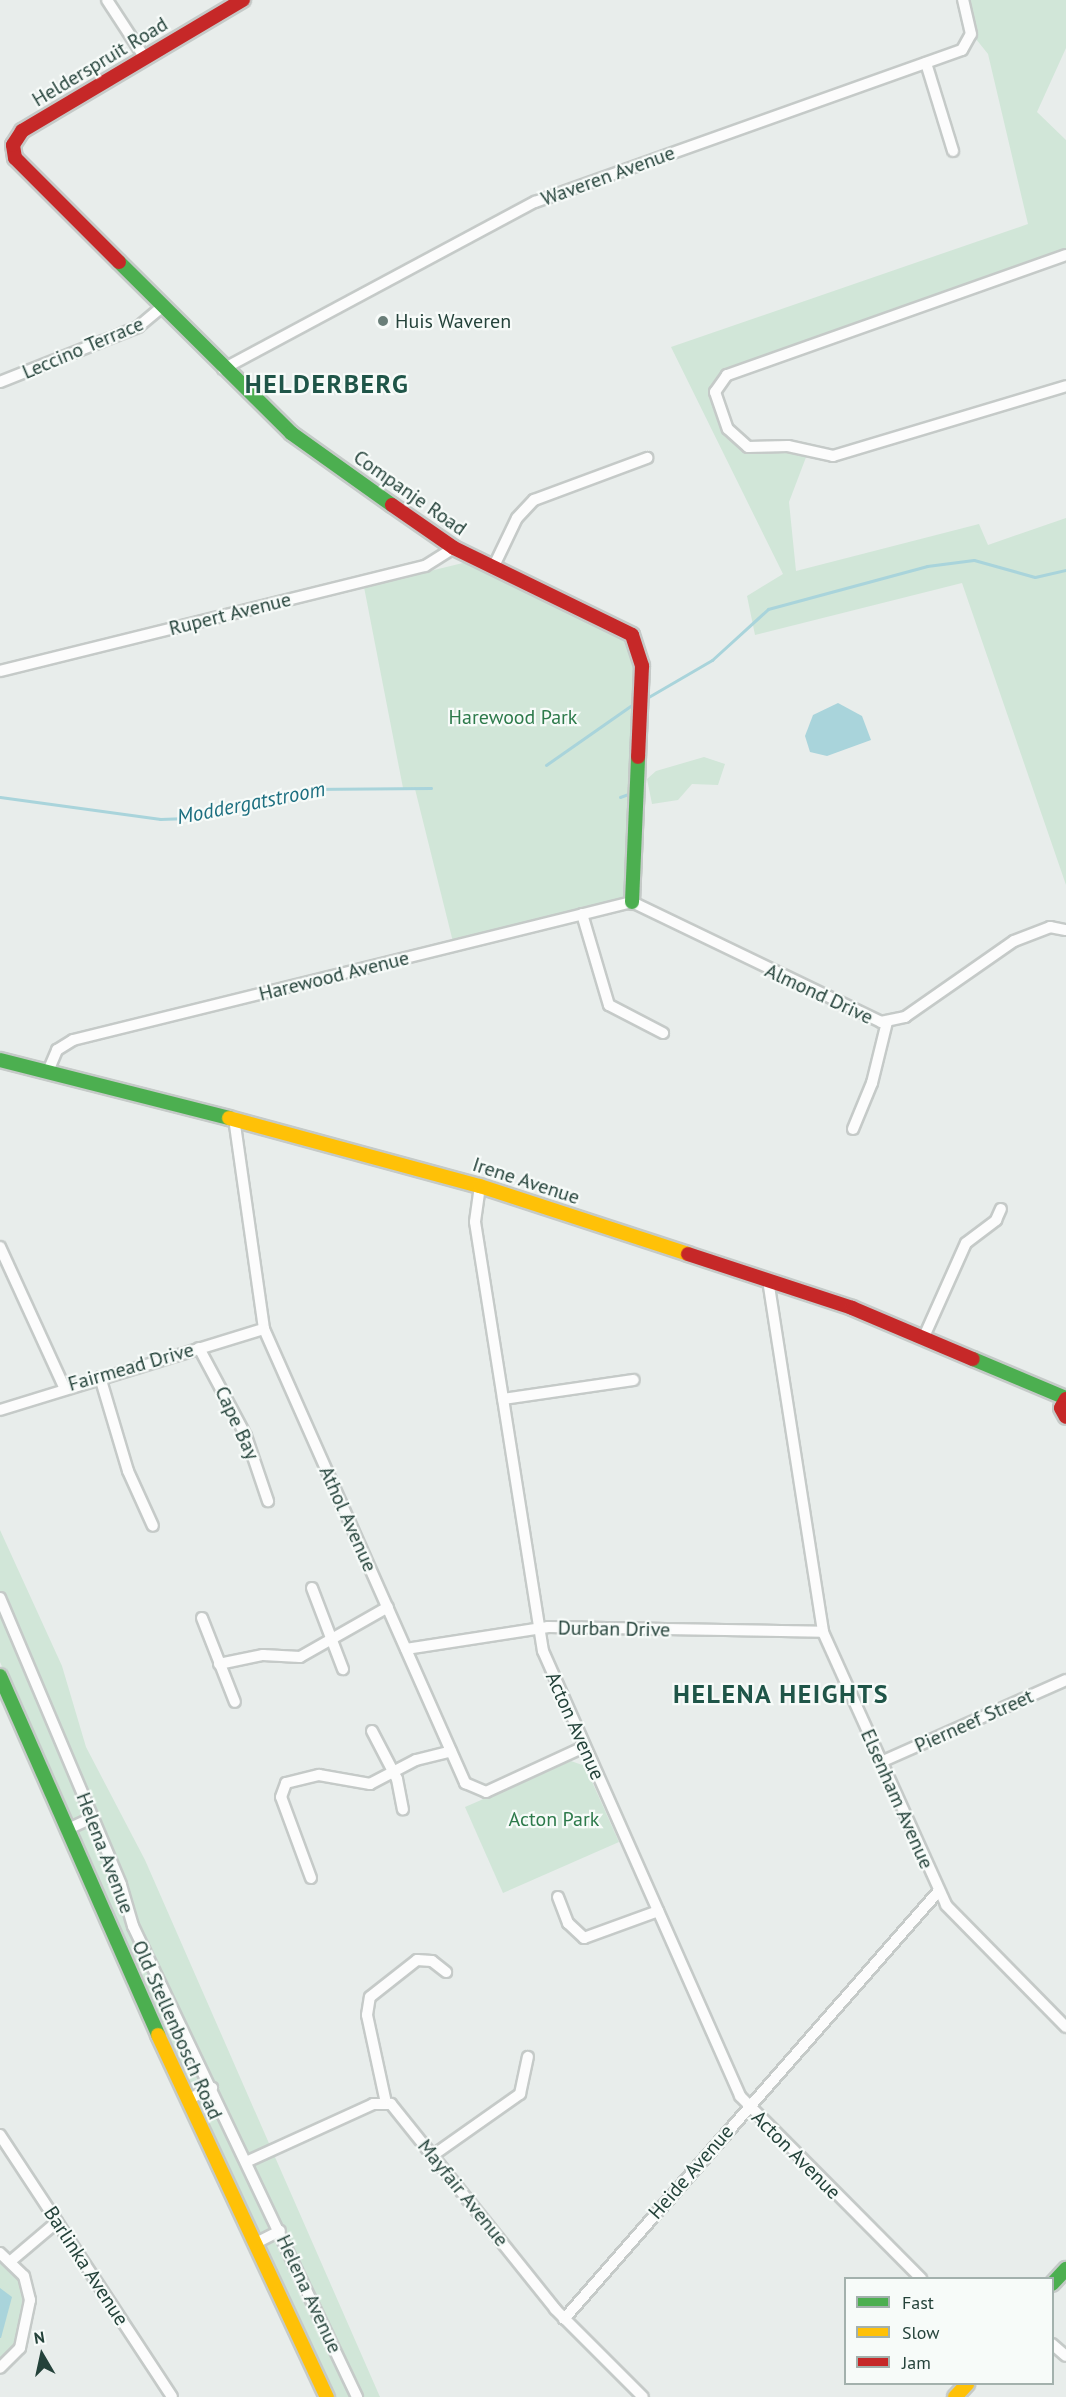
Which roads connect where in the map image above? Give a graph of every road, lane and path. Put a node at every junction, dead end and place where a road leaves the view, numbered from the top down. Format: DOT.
graph roads {
  1 [pos="107,0"];
  2 [pos="243,0"];
  3 [pos="963,0"];
  4 [pos="145,58"];
  5 [pos="926,63"];
  6 [pos="13,145"];
  7 [pos="953,152"];
  8 [pos="1066,255"];
  9 [pos="162,308"];
  10 [pos="223,369"];
  11 [pos="0,382"];
  12 [pos="1066,386"];
  13 [pos="647,458"];
  14 [pos="454,548"];
  15 [pos="493,568"];
  16 [pos="0,671"];
  17 [pos="632,902"];
  18 [pos="582,914"];
  19 [pos="1066,930"];
  20 [pos="887,1022"];
  21 [pos="663,1033"];
  22 [pos="0,1060"];
  23 [pos="49,1069"];
  24 [pos="234,1118"];
  25 [pos="853,1128"];
  26 [pos="480,1186"];
  27 [pos="1001,1209"];
  28 [pos="0,1247"];
  29 [pos="768,1280"];
  30 [pos="264,1329"];
  31 [pos="923,1339"];
  32 [pos="199,1348"];
  33 [pos="100,1377"];
  34 [pos="634,1380"];
  35 [pos="64,1387"];
  36 [pos="502,1399"];
  37 [pos="0,1410"];
  38 [pos="1064,1410"];
  39 [pos="268,1501"];
  40 [pos="153,1526"];
  41 [pos="312,1587"];
  42 [pos="0,1598"];
  43 [pos="388,1607"];
  44 [pos="202,1618"];
  45 [pos="536,1630"];
  46 [pos="823,1632"];
  47 [pos="333,1639"];
  48 [pos="406,1649"];
  49 [pos="219,1664"];
  50 [pos="343,1669"];
  51 [pos="0,1676"];
  52 [pos="1066,1680"];
  53 [pos="235,1702"];
  54 [pos="372,1731"];
  55 [pos="584,1747"];
  56 [pos="451,1751"];
  57 [pos="881,1762"];
  58 [pos="393,1773"];
  59 [pos="402,1809"];
  60 [pos="92,1818"];
  61 [pos="66,1830"];
  62 [pos="311,1878"];
  63 [pos="938,1892"];
  64 [pos="558,1897"];
  65 [pos="658,1911"];
  66 [pos="446,1972"];
  67 [pos="1066,2027"];
  68 [pos="528,2057"];
  69 [pos="212,2088"];
  70 [pos="187,2100"];
  71 [pos="386,2103"];
  72 [pos="748,2107"];
  73 [pos="0,2134"];
  74 [pos="432,2156"];
  75 [pos="246,2162"];
  76 [pos="57,2222"];
  77 [pos="279,2231"];
  78 [pos="254,2244"];
  79 [pos="0,2253"];
  80 [pos="12,2260"];
  81 [pos="1066,2269"];
  82 [pos="920,2277"];
  83 [pos="1054,2283"];
  84 [pos="564,2319"];
  85 [pos="1054,2345"];
  86 [pos="1066,2356"];
  87 [pos="0,2368"];
  88 [pos="966,2385"];
  89 [pos="172,2397"];
  90 [pos="327,2397"];
  91 [pos="357,2397"];
  92 [pos="643,2397"];
  93 [pos="955,2397"];
  1 -- 4 [label="street"];
  2 -- 4 [label="street, Helderspruit Road"];
  3 -- 5 [label="street, Waveren Avenue"];
  4 -- 6 [label="street, Helderspruit Road"];
  5 -- 7 [label="street"];
  5 -- 10 [label="street, Waveren Avenue"];
  6 -- 9 [label="street, Companje Road"];
  8 -- 12 [label="street"];
  9 -- 10 [label="street, Companje Road"];
  9 -- 11 [label="street, Leccino Terrace"];
  10 -- 14 [label="street, Companje Road"];
  13 -- 15 [label="street"];
  14 -- 15 [label="street, Companje Road"];
  14 -- 16 [label="street, Rupert Avenue"];
  15 -- 17 [label="street, Companje Road"];
  17 -- 18 [label="street, Harewood Avenue"];
  17 -- 20 [label="street, Almond Drive"];
  18 -- 21 [label="street"];
  18 -- 23 [label="street, Harewood Avenue"];
  19 -- 20 [label="street, Almond Drive"];
  20 -- 25 [label="street"];
  22 -- 23 [label="street, Irene Avenue"];
  23 -- 24 [label="street, Irene Avenue"];
  24 -- 26 [label="street, Irene Avenue"];
  24 -- 30 [label="street, Athol Avenue"];
  26 -- 29 [label="street, Irene Avenue"];
  26 -- 36 [label="street, Acton Avenue"];
  27 -- 31 [label="street"];
  28 -- 35 [label="street"];
  29 -- 31 [label="street, Irene Avenue"];
  29 -- 46 [label="street, Elsenham Avenue"];
  30 -- 32 [label="street, Fairmead Drive"];
  30 -- 43 [label="street, Athol Avenue"];
  31 -- 38 [label="street, Irene Avenue"];
  32 -- 33 [label="street, Fairmead Drive"];
  32 -- 39 [label="street, Cape Bay"];
  33 -- 35 [label="street, Fairmead Drive"];
  33 -- 40 [label="street"];
  34 -- 36 [label="street"];
  35 -- 37 [label="street, Fairmead Drive"];
  36 -- 45 [label="street, Acton Avenue"];
  41 -- 47 [label="street"];
  42 -- 60 [label="street, Helena Avenue"];
  43 -- 47 [label="street"];
  43 -- 48 [label="street, Athol Avenue"];
  44 -- 49 [label="street"];
  45 -- 46 [label="street, Durban Drive"];
  45 -- 48 [label="street, Durban Drive"];
  45 -- 55 [label="street, Acton Avenue"];
  46 -- 57 [label="street, Elsenham Avenue"];
  47 -- 49 [label="street"];
  47 -- 50 [label="street"];
  48 -- 56 [label="street, Athol Avenue"];
  49 -- 53 [label="street"];
  51 -- 61 [label="street, Old Stellenbosch Road"];
  52 -- 57 [label="street, Pierneef Street"];
  54 -- 58 [label="street"];
  55 -- 56 [label="street, Athol Avenue"];
  55 -- 65 [label="street, Acton Avenue"];
  56 -- 58 [label="street"];
  57 -- 63 [label="street, Elsenham Avenue"];
  58 -- 59 [label="street"];
  58 -- 62 [label="street"];
  60 -- 61 [label="street"];
  60 -- 69 [label="street, Helena Avenue"];
  61 -- 70 [label="street, Old Stellenbosch Road"];
  63 -- 67 [label="street, Elsenham Avenue"];
  63 -- 72 [label="street, Heide Avenue"];
  64 -- 65 [label="street"];
  65 -- 72 [label="street, Acton Avenue"];
  66 -- 71 [label="street"];
  68 -- 74 [label="street"];
  69 -- 70 [label="street"];
  69 -- 75 [label="street, Helena Avenue"];
  70 -- 78 [label="street, Old Stellenbosch Road"];
  71 -- 74 [label="street, Mayfair Avenue"];
  71 -- 75 [label="street"];
  72 -- 82 [label="street, Acton Avenue"];
  72 -- 84 [label="street, Heide Avenue"];
  73 -- 76 [label="street, Barlinka Avenue"];
  74 -- 84 [label="street, Mayfair Avenue"];
  75 -- 77 [label="street, Helena Avenue"];
  76 -- 80 [label="street"];
  76 -- 89 [label="street, Barlinka Avenue"];
  77 -- 78 [label="street"];
  77 -- 91 [label="street, Helena Avenue"];
  78 -- 90 [label="street, Old Stellenbosch Road"];
  79 -- 80 [label="street"];
  80 -- 87 [label="street"];
  81 -- 83 [label="street"];
  84 -- 92 [label="street, Mayfair Avenue"];
  85 -- 86 [label="street"];
  88 -- 93 [label="street"];
}
